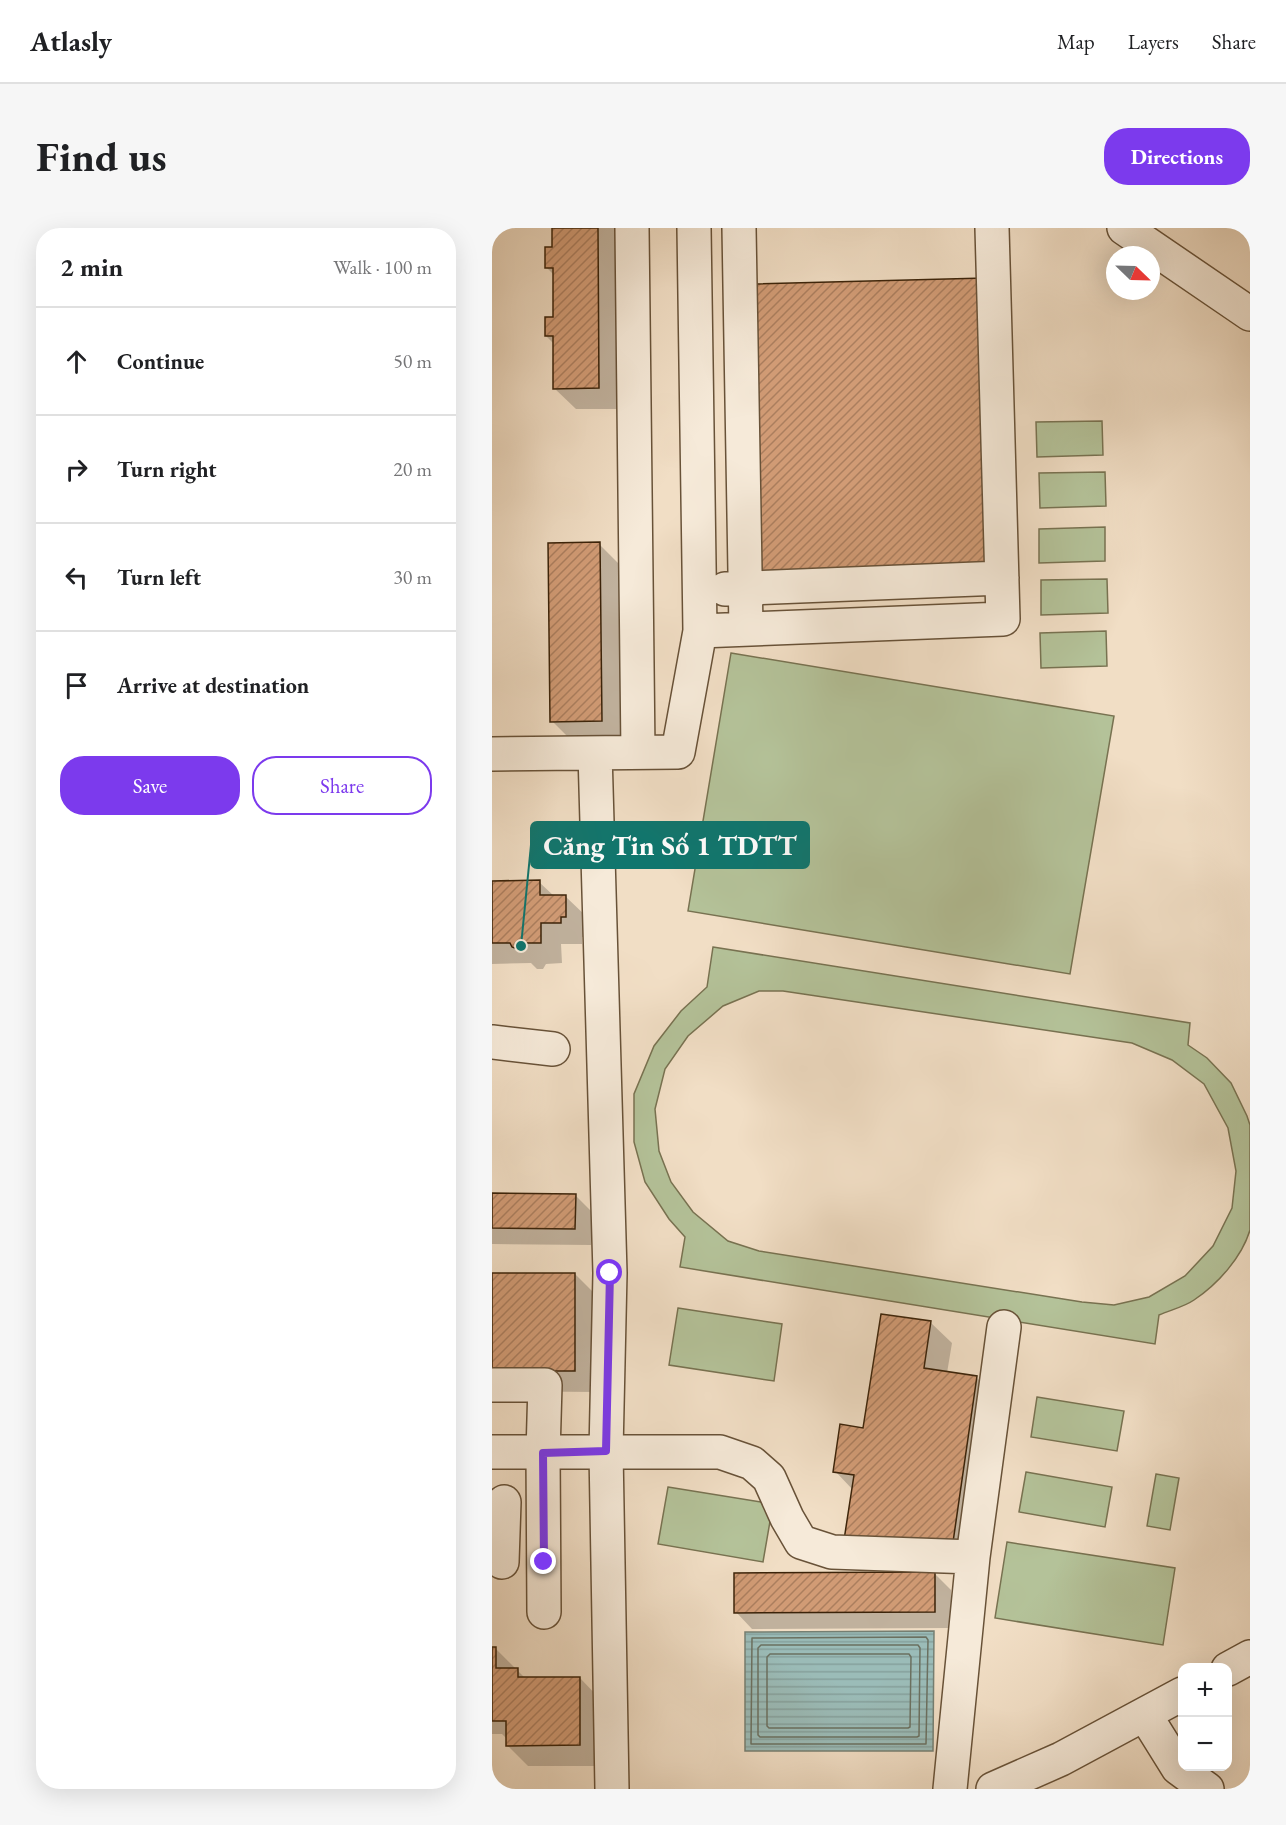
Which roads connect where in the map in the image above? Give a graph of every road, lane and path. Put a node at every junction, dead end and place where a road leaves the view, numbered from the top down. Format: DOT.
graph roads {
  1 [pos="632,228"];
  2 [pos="694,228"];
  3 [pos="739,228"];
  4 [pos="992,228"];
  5 [pos="1124,228"];
  6 [pos="1250,314"];
  7 [pos="1002,578"];
  8 [pos="913,582"];
  9 [pos="828,585"];
  10 [pos="745,588"];
  11 [pos="699,590"];
  12 [pos="914,622"];
  13 [pos="831,626"];
  14 [pos="746,629"];
  15 [pos="700,631"];
  16 [pos="596,753"];
  17 [pos="638,753"];
  18 [pos="492,754"];
  19 [pos="492,1042"];
  20 [pos="553,1049"];
  21 [pos="1004,1327"];
  22 [pos="492,1386"];
  23 [pos="606,1451"];
  24 [pos="492,1452"];
  25 [pos="543,1453"];
  26 [pos="498,1502"];
  27 [pos="544,1502"];
  28 [pos="973,1557"];
  29 [pos="544,1562"];
  30 [pos="497,1563"];
  31 [pos="544,1612"];
  32 [pos="1250,1657"];
  33 [pos="1232,1666"];
  34 [pos="1178,1696"];
  35 [pos="1145,1715"];
  36 [pos="612,1789"];
  37 [pos="950,1789"];
  38 [pos="993,1789"];
  39 [pos="1207,1789"];
  1 -- 17 [label="street"];
  2 -- 11 [label="street"];
  3 -- 10 [label="street"];
  4 -- 7 [label="street"];
  5 -- 6 [label="street"];
  7 -- 8 [label="street"];
  7 -- 12 [label="street"];
  8 -- 9 [label="street"];
  8 -- 12 [label="street"];
  9 -- 10 [label="street"];
  9 -- 13 [label="street"];
  10 -- 11 [label="street"];
  10 -- 14 [label="street"];
  11 -- 15 [label="street"];
  12 -- 13 [label="street"];
  13 -- 14 [label="street"];
  14 -- 15 [label="street"];
  15 -- 17 [label="street"];
  16 -- 17 [label="street"];
  16 -- 18 [label="street"];
  16 -- 23 [label="street"];
  19 -- 20 [label="street"];
  21 -- 28 [label="street"];
  22 -- 25 [label="street"];
  23 -- 25 [label="street"];
  23 -- 28 [label="street"];
  23 -- 36 [label="street"];
  24 -- 25 [label="street"];
  25 -- 27 [label="street"];
  26 -- 27 [label="street"];
  26 -- 30 [label="street"];
  27 -- 29 [label="street"];
  28 -- 37 [label="street"];
  29 -- 30 [label="street"];
  29 -- 31 [label="street"];
  32 -- 33 [label="street"];
  34 -- 35 [label="street"];
  35 -- 38 [label="street"];
  35 -- 39 [label="street"];
}
